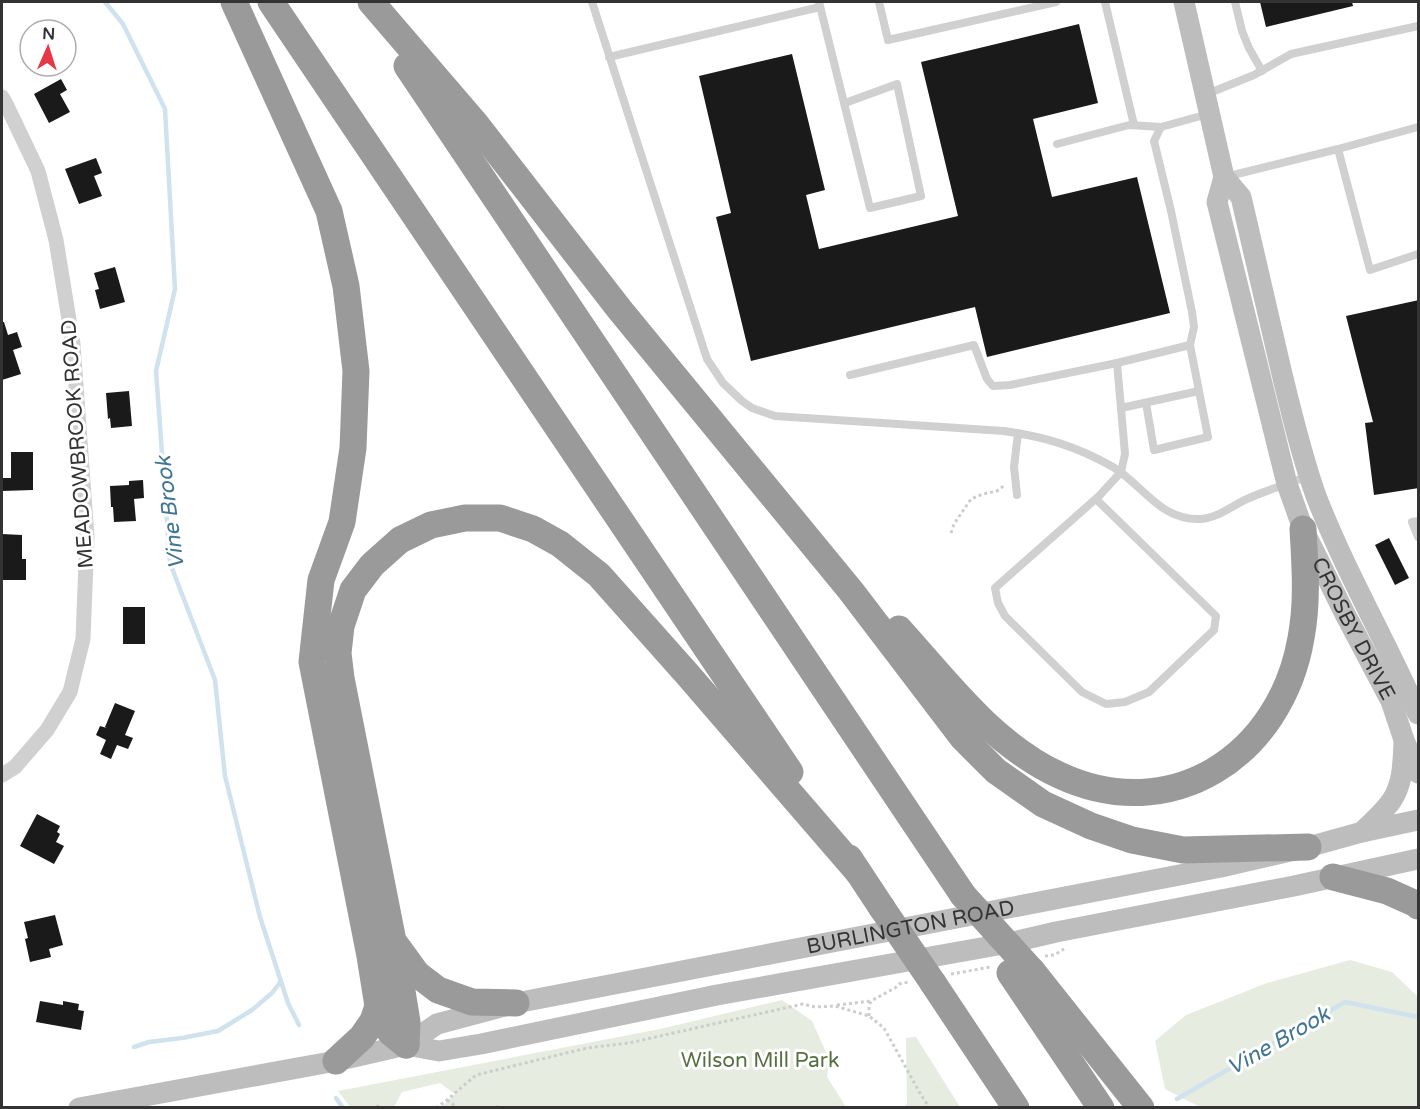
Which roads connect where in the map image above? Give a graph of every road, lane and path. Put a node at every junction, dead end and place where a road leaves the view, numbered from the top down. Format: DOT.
graph roads {
  1 [pos="234,2"];
  2 [pos="272,2"];
  3 [pos="364,2"];
  4 [pos="371,2"];
  5 [pos="591,2"];
  6 [pos="879,2"];
  7 [pos="1056,2"];
  8 [pos="1105,2"];
  9 [pos="1184,2"];
  10 [pos="1235,2"];
  11 [pos="819,4"];
  12 [pos="1419,26"];
  13 [pos="609,57"];
  14 [pos="1262,71"];
  15 [pos="2,97"];
  16 [pos="845,103"];
  17 [pos="1207,104"];
  18 [pos="1134,126"];
  19 [pos="1161,127"];
  20 [pos="1419,127"];
  21 [pos="1057,144"];
  22 [pos="1338,149"];
  23 [pos="1224,177"];
  24 [pos="1419,254"];
  25 [pos="1190,345"];
  26 [pos="1117,363"];
  27 [pos="850,375"];
  28 [pos="1199,391"];
  29 [pos="1146,403"];
  30 [pos="1121,408"];
  31 [pos="1018,433"];
  32 [pos="1121,472"];
  33 [pos="1309,476"];
  34 [pos="1015,481"];
  35 [pos="1287,484"];
  36 [pos="1017,495"];
  37 [pos="1096,499"];
  38 [pos="1419,521"];
  39 [pos="1303,529"];
  40 [pos="951,533"];
  41 [pos="1419,537"];
  42 [pos="851,591"];
  43 [pos="1419,714"];
  44 [pos="1404,740"];
  45 [pos="1419,774"];
  46 [pos="2,775"];
  47 [pos="1419,820"];
  48 [pos="1362,832"];
  49 [pos="1308,847"];
  50 [pos="1419,860"];
  51 [pos="858,872"];
  52 [pos="1333,878"];
  53 [pos="1419,906"];
  54 [pos="393,941"];
  55 [pos="1013,970"];
  56 [pos="929,980"];
  57 [pos="871,1001"];
  58 [pos="516,1003"];
  59 [pos="378,1006"];
  60 [pos="835,1006"];
  61 [pos="869,1017"];
  62 [pos="406,1045"];
  63 [pos="336,1061"];
  64 [pos="447,1100"];
  65 [pos="79,1107"];
  66 [pos="436,1107"];
  67 [pos="458,1107"];
  68 [pos="490,1107"];
  69 [pos="499,1107"];
  70 [pos="928,1107"];
  71 [pos="1016,1107"];
  72 [pos="1101,1107"];
  73 [pos="1141,1107"];
  1 -- 59 [label="highway"];
  2 -- 51 [label="highway"];
  3 -- 55 [label="highway, bridge"];
  4 -- 42 [label="highway"];
  5 -- 13 [label="lane"];
  6 -- 7 [label="lane"];
  8 -- 18 [label="lane"];
  9 -- 17 [label="main road, CROSBY DRIVE"];
  10 -- 14 [label="lane"];
  11 -- 13 [label="lane"];
  11 -- 16 [label="lane"];
  12 -- 14 [label="lane"];
  13 -- 31 [label="lane"];
  14 -- 17 [label="lane"];
  15 -- 46 [label="street, MEADOWBROOK ROAD"];
  16 -- 16 [label="lane"];
  17 -- 19 [label="lane"];
  17 -- 23 [label="main road, CROSBY DRIVE"];
  18 -- 19 [label="lane"];
  18 -- 21 [label="lane"];
  19 -- 25 [label="lane"];
  20 -- 22 [label="lane"];
  22 -- 23 [label="lane"];
  22 -- 24 [label="lane"];
  23 -- 33 [label="main road, CROSBY DRIVE"];
  23 -- 35 [label="main road, CROSBY DRIVE"];
  25 -- 26 [label="lane"];
  25 -- 28 [label="lane"];
  26 -- 27 [label="lane"];
  26 -- 30 [label="lane"];
  28 -- 29 [label="lane"];
  28 -- 29 [label="lane"];
  29 -- 30 [label="lane"];
  30 -- 32 [label="lane"];
  31 -- 32 [label="lane"];
  31 -- 34 [label="lane"];
  32 -- 35 [label="lane"];
  32 -- 37 [label="lane"];
  33 -- 35 [label="lane"];
  33 -- 43 [label="main road, CROSBY DRIVE"];
  34 -- 36 [label="lane"];
  34 -- 40 [label="path"];
  35 -- 39 [label="main road, CROSBY DRIVE"];
  37 -- 37 [label="lane"];
  38 -- 41 [label="lane"];
  39 -- 42 [label="highway"];
  39 -- 44 [label="main road, CROSBY DRIVE"];
  42 -- 49 [label="highway"];
  44 -- 45 [label="main road, CROSBY DRIVE"];
  44 -- 48 [label="main road"];
  47 -- 48 [label="main road, BURLINGTON ROAD"];
  48 -- 49 [label="main road, BURLINGTON ROAD"];
  49 -- 58 [label="main road, BURLINGTON ROAD"];
  50 -- 52 [label="main road, BURLINGTON ROAD"];
  51 -- 54 [label="highway"];
  51 -- 56 [label="highway, bridge"];
  52 -- 53 [label="highway"];
  52 -- 62 [label="main road, BURLINGTON ROAD"];
  54 -- 58 [label="highway"];
  54 -- 62 [label="highway"];
  55 -- 56 [label="path"];
  55 -- 72 [label="highway"];
  55 -- 73 [label="highway"];
  56 -- 57 [label="path"];
  56 -- 71 [label="highway"];
  57 -- 60 [label="path"];
  57 -- 61 [label="path"];
  58 -- 62 [label="main road, BURLINGTON ROAD"];
  59 -- 62 [label="highway"];
  59 -- 63 [label="highway"];
  60 -- 61 [label="path"];
  60 -- 64 [label="path"];
  61 -- 70 [label="path"];
  62 -- 63 [label="main road, BURLINGTON ROAD"];
  63 -- 65 [label="main road, BURLINGTON ROAD"];
  64 -- 66 [label="path"];
  64 -- 67 [label="path"];
  68 -- 69 [label="path"];
}
